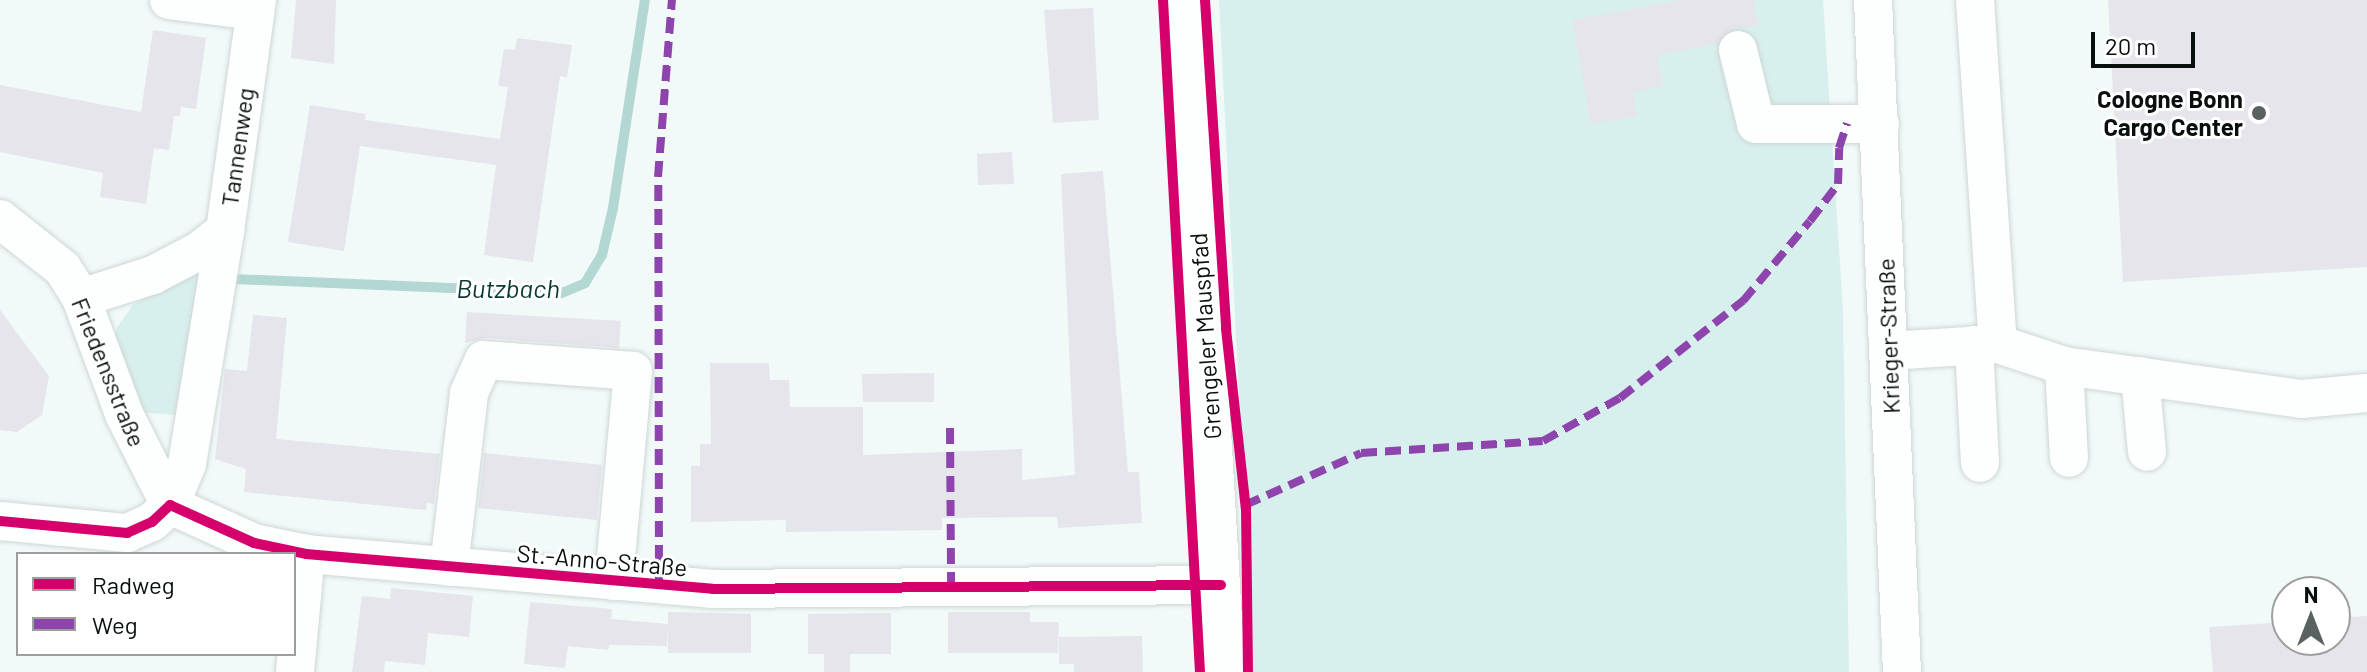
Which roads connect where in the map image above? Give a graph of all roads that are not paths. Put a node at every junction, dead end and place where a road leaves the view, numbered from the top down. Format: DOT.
graph roads {
  1 [pos="169,0"];
  2 [pos="1184,0"];
  3 [pos="1873,0"];
  4 [pos="1975,0"];
  5 [pos="256,6"];
  6 [pos="1738,50"];
  7 [pos="1880,124"];
  8 [pos="0,219"];
  9 [pos="225,231"];
  10 [pos="81,298"];
  11 [pos="1986,345"];
  12 [pos="1888,351"];
  13 [pos="2064,366"];
  14 [pos="2140,376"];
  15 [pos="2367,393"];
  16 [pos="2147,452"];
  17 [pos="2069,458"];
  18 [pos="1980,463"];
  19 [pos="170,505"];
  20 [pos="0,521"];
  21 [pos="306,554"];
  22 [pos="449,567"];
  23 [pos="614,581"];
  24 [pos="1221,585"];
  25 [pos="295,672"];
  26 [pos="1223,672"];
  27 [pos="1902,672"];
  1 -- 5 [label="street"];
  2 -- 24 [label="main road, Grengeler Mauspfad"];
  3 -- 7 [label="street, Krieger-Straße"];
  4 -- 11 [label="street"];
  5 -- 9 [label="street, Tannenweg"];
  6 -- 7 [label="street"];
  7 -- 12 [label="street, Krieger-Straße"];
  8 -- 10 [label="street, Friedensstraße"];
  9 -- 10 [label="street, Tannenweg"];
  9 -- 19 [label="street"];
  10 -- 19 [label="street, Friedensstraße"];
  11 -- 12 [label="street"];
  11 -- 13 [label="street"];
  11 -- 18 [label="street"];
  12 -- 27 [label="street, Krieger-Straße"];
  13 -- 14 [label="street"];
  13 -- 17 [label="street"];
  14 -- 15 [label="street"];
  14 -- 16 [label="street"];
  19 -- 20 [label="street"];
  19 -- 21 [label="street, St.-Anno-Straße"];
  21 -- 22 [label="street, St.-Anno-Straße"];
  21 -- 25 [label="street"];
  22 -- 23 [label="street, St.-Anno-Straße"];
  22 -- 23 [label="street"];
  23 -- 24 [label="street, St.-Anno-Straße"];
  24 -- 26 [label="main road, Grengeler Mauspfad"];
}
